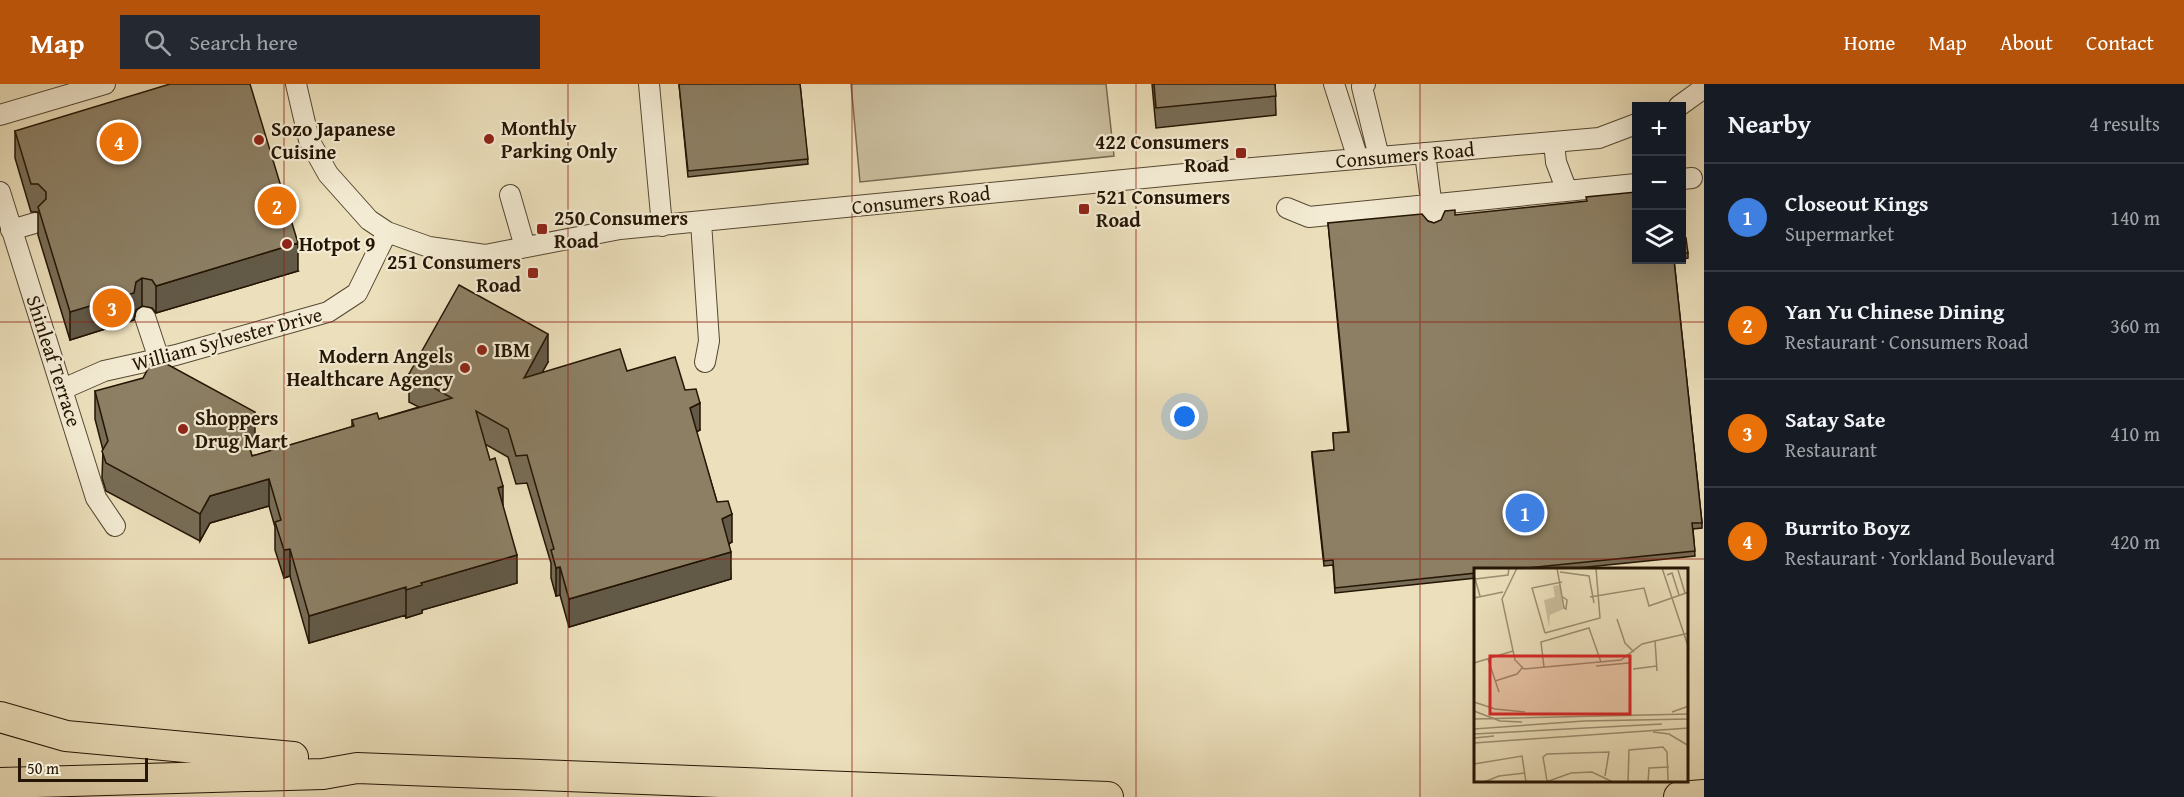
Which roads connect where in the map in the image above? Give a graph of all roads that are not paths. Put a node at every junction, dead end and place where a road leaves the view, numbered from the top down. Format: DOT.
graph roads {
  1 [pos="105,84"];
  2 [pos="296,84"];
  3 [pos="649,84"];
  4 [pos="1334,84"];
  5 [pos="1367,84"];
  6 [pos="1704,88"];
  7 [pos="1685,102"];
  8 [pos="0,115"];
  9 [pos="1632,126"];
  10 [pos="1554,142"];
  11 [pos="1425,153"];
  12 [pos="1386,157"];
  13 [pos="1358,159"];
  14 [pos="1632,184"];
  15 [pos="1567,191"];
  16 [pos="0,192"];
  17 [pos="510,195"];
  18 [pos="1287,208"];
  19 [pos="1432,211"];
  20 [pos="701,222"];
  21 [pos="35,223"];
  22 [pos="662,226"];
  23 [pos="11,230"];
  24 [pos="387,232"];
  25 [pos="525,247"];
  26 [pos="145,317"];
  27 [pos="159,359"];
  28 [pos="705,362"];
  29 [pos="63,389"];
  30 [pos="115,526"];
  31 [pos="0,717"];
  32 [pos="357,768"];
  33 [pos="0,783"];
  34 [pos="1704,795"];
  35 [pos="1108,797"];
  36 [pos="1678,797"];
  1 -- 8 [label="street"];
  2 -- 24 [label="street, Consumers Road"];
  3 -- 22 [label="street"];
  4 -- 13 [label="street"];
  5 -- 12 [label="street"];
  6 -- 7 [label="street"];
  9 -- 10 [label="street, Consumers Road"];
  10 -- 11 [label="street, Consumers Road"];
  10 -- 15 [label="street"];
  11 -- 12 [label="street, Consumers Road"];
  11 -- 19 [label="street"];
  12 -- 13 [label="street, Consumers Road"];
  13 -- 20 [label="street, Consumers Road"];
  14 -- 15 [label="street"];
  15 -- 19 [label="street"];
  16 -- 23 [label="street, Shinleaf Terrace"];
  17 -- 25 [label="street"];
  18 -- 19 [label="street"];
  20 -- 22 [label="street, Consumers Road"];
  20 -- 28 [label="street"];
  21 -- 23 [label="street"];
  22 -- 25 [label="street, Consumers Road"];
  23 -- 29 [label="street, Shinleaf Terrace"];
  24 -- 25 [label="street, Consumers Road"];
  24 -- 27 [label="street, William Sylvester Drive"];
  26 -- 27 [label="street"];
  27 -- 29 [label="street, William Sylvester Drive"];
  29 -- 30 [label="street, Shinleaf Terrace"];
  31 -- 32 [label="highway"];
  32 -- 33 [label="highway"];
  32 -- 35 [label="highway"];
  34 -- 36 [label="highway"];
}
